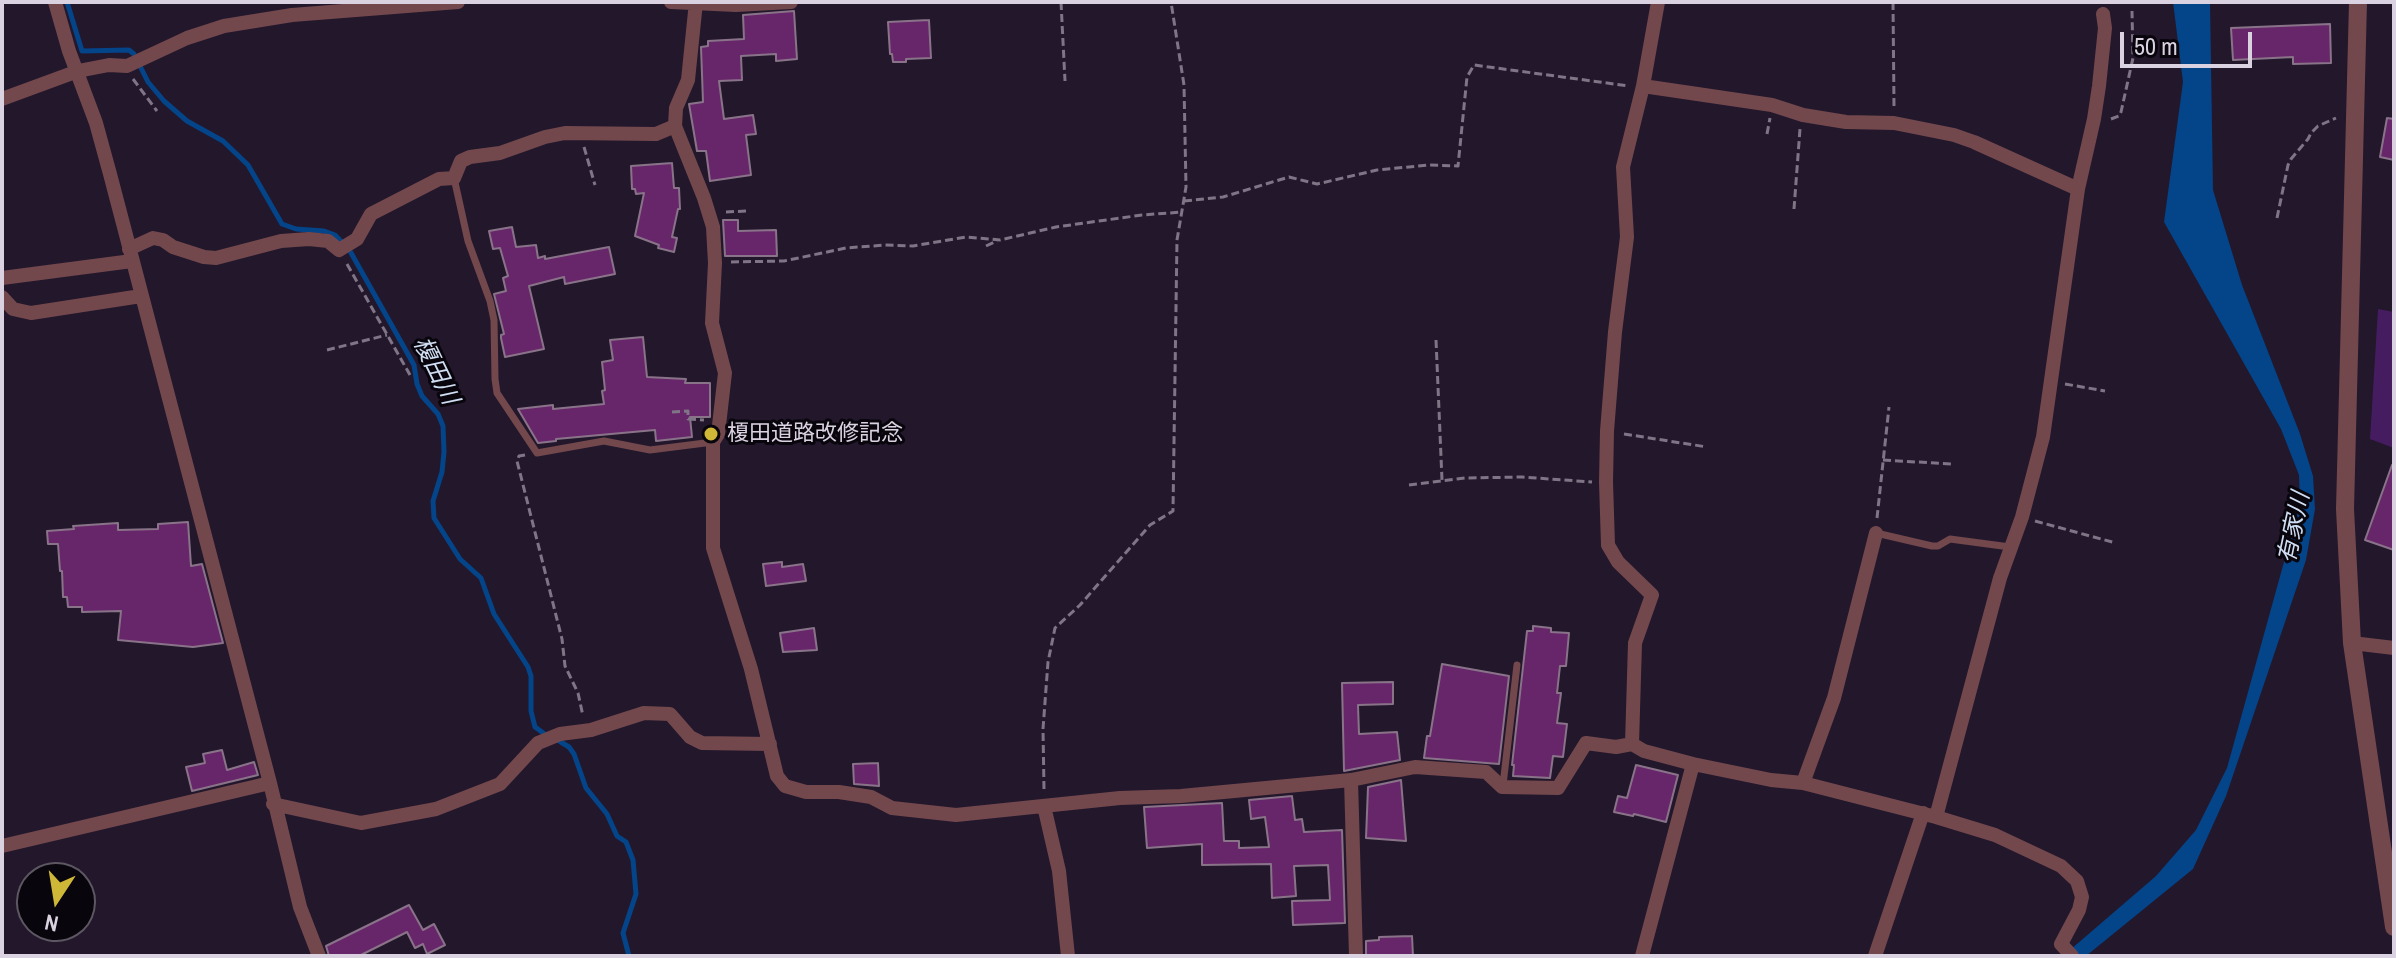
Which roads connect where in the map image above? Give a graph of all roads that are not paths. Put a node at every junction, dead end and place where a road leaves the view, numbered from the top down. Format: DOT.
graph roads {
  1 [pos="55,2"];
  2 [pos="458,2"];
  3 [pos="671,2"];
  4 [pos="791,2"];
  5 [pos="1658,2"];
  6 [pos="2358,2"];
  7 [pos="696,3"];
  8 [pos="2103,14"];
  9 [pos="78,71"];
  10 [pos="1643,86"];
  11 [pos="2,99"];
  12 [pos="675,126"];
  13 [pos="454,178"];
  14 [pos="2078,189"];
  15 [pos="130,255"];
  16 [pos="2,278"];
  17 [pos="141,296"];
  18 [pos="2,297"];
  19 [pos="713,442"];
  20 [pos="1876,533"];
  21 [pos="2011,548"];
  22 [pos="2352,643"];
  23 [pos="2394,648"];
  24 [pos="1517,665"];
  25 [pos="770,744"];
  26 [pos="1632,744"];
  27 [pos="1693,764"];
  28 [pos="1351,780"];
  29 [pos="270,783"];
  30 [pos="1803,783"];
  31 [pos="1502,787"];
  32 [pos="273,804"];
  33 [pos="1044,806"];
  34 [pos="1930,815"];
  35 [pos="2,846"];
  36 [pos="2394,927"];
  37 [pos="319,956"];
  38 [pos="1068,956"];
  39 [pos="1356,956"];
  40 [pos="1642,956"];
  41 [pos="1875,956"];
  42 [pos="2072,956"];
  1 -- 9 [label="street"];
  2 -- 9 [label="street"];
  3 -- 7 [label="street"];
  4 -- 7 [label="street"];
  5 -- 10 [label="street"];
  6 -- 22 [label="street"];
  7 -- 12 [label="street"];
  8 -- 14 [label="street"];
  9 -- 11 [label="street"];
  9 -- 15 [label="street"];
  10 -- 14 [label="street"];
  10 -- 26 [label="street"];
  12 -- 13 [label="street"];
  12 -- 19 [label="street"];
  13 -- 15 [label="street"];
  13 -- 19 [label="lane"];
  14 -- 21 [label="street"];
  15 -- 16 [label="street"];
  15 -- 17 [label="street"];
  17 -- 18 [label="street"];
  17 -- 29 [label="street"];
  19 -- 25 [label="street"];
  20 -- 21 [label="lane"];
  20 -- 30 [label="street"];
  21 -- 34 [label="street"];
  22 -- 23 [label="street"];
  22 -- 36 [label="street"];
  24 -- 31 [label="lane"];
  25 -- 32 [label="street"];
  25 -- 33 [label="street"];
  26 -- 27 [label="street"];
  26 -- 31 [label="street"];
  27 -- 30 [label="street"];
  27 -- 40 [label="street"];
  28 -- 31 [label="street"];
  28 -- 33 [label="street"];
  28 -- 39 [label="street"];
  29 -- 32 [label="street"];
  29 -- 35 [label="street"];
  30 -- 34 [label="street"];
  32 -- 37 [label="street"];
  33 -- 38 [label="street"];
  34 -- 41 [label="street"];
  34 -- 42 [label="street"];
}
